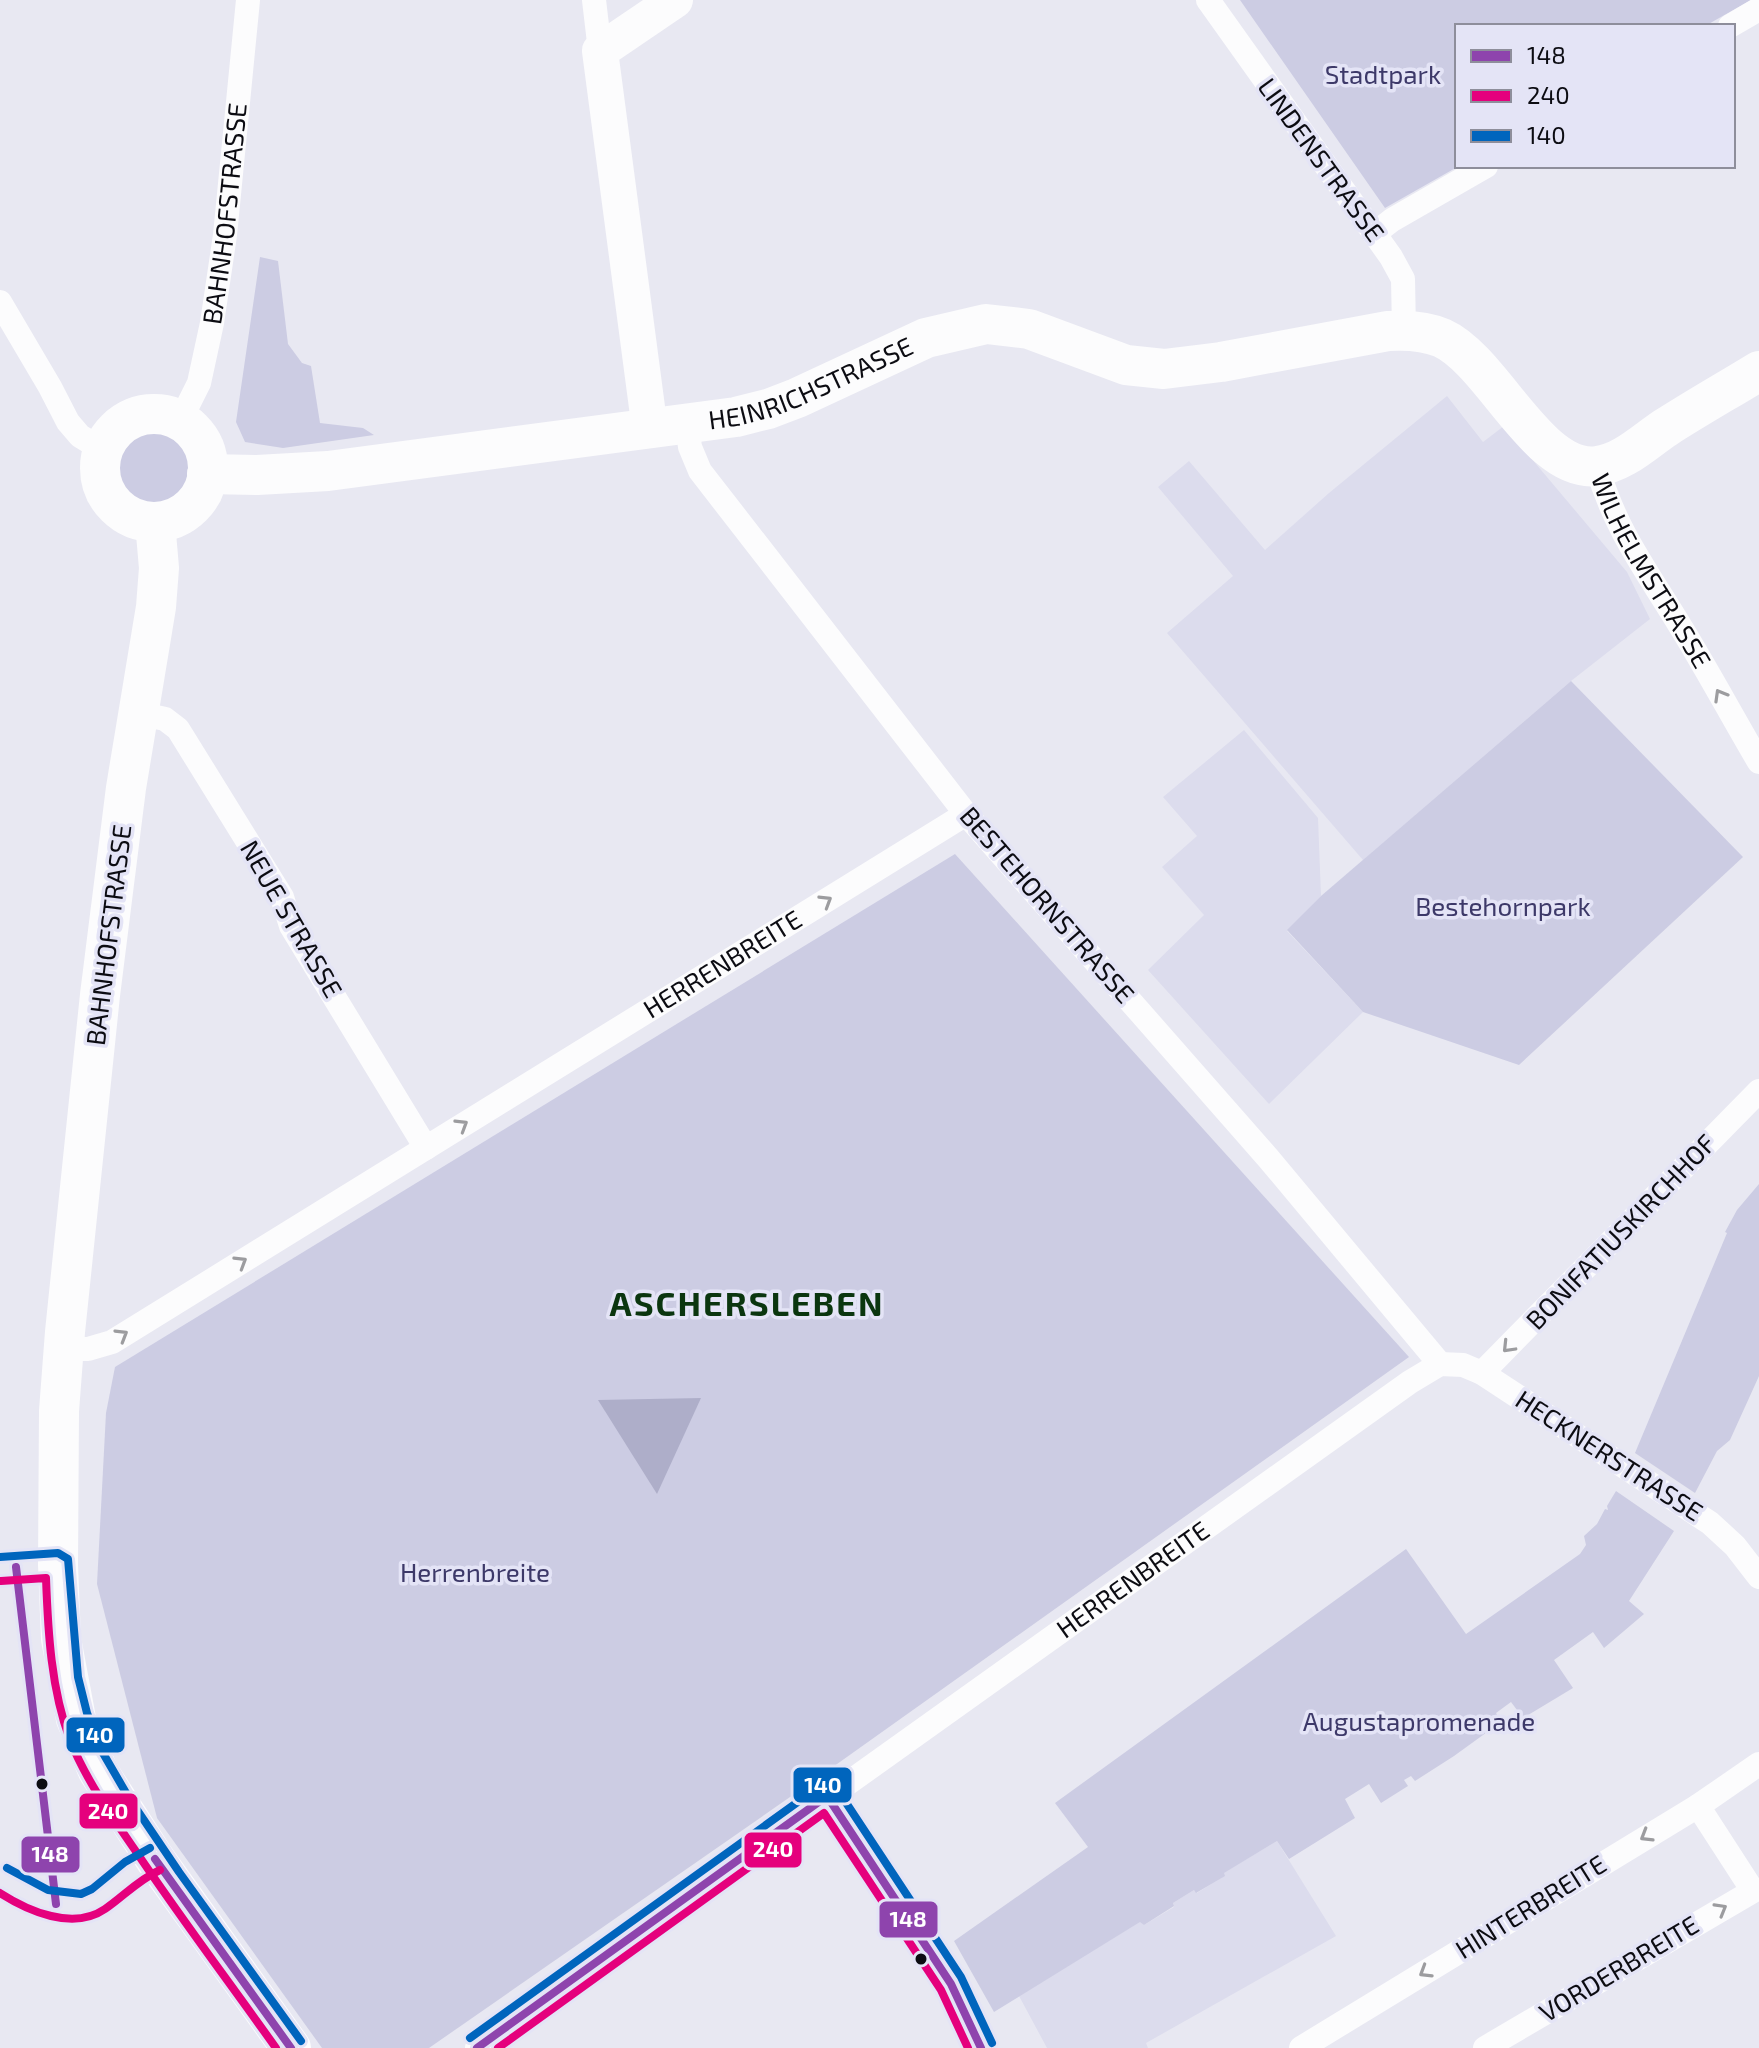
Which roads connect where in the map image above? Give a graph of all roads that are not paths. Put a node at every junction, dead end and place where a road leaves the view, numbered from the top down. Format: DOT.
graph roads {
  1 [pos="248,0"];
  2 [pos="594,0"];
  3 [pos="675,0"];
  4 [pos="1208,0"];
  5 [pos="1759,9"];
  6 [pos="1733,24"];
  7 [pos="600,51"];
  8 [pos="1483,168"];
  9 [pos="1374,234"];
  10 [pos="0,302"];
  11 [pos="1404,330"];
  12 [pos="1759,371"];
  13 [pos="180,421"];
  14 [pos="668,428"];
  15 [pos="103,450"];
  16 [pos="1597,466"];
  17 [pos="207,474"];
  18 [pos="155,522"];
  19 [pos="138,713"];
  20 [pos="1759,762"];
  21 [pos="966,814"];
  22 [pos="1759,1091"];
  23 [pos="426,1148"];
  24 [pos="63,1349"];
  25 [pos="1440,1364"];
  26 [pos="1482,1373"];
  27 [pos="1759,1577"];
  28 [pos="1759,1764"];
  29 [pos="827,1796"];
  30 [pos="1698,1806"];
  31 [pos="1756,1889"];
  32 [pos="291,2048"];
  33 [pos="477,2048"];
  34 [pos="981,2048"];
  35 [pos="1301,2048"];
  36 [pos="1485,2048"];
  1 -- 13 [label="street, BAHNHOFSTRASSE"];
  2 -- 7 [label="street"];
  3 -- 7 [label="street"];
  4 -- 9 [label="street, LINDENSTRASSE"];
  5 -- 6 [label="street"];
  7 -- 14 [label="street"];
  8 -- 9 [label="street"];
  9 -- 11 [label="street, LINDENSTRASSE"];
  10 -- 15 [label="street"];
  11 -- 14 [label="main road, HEINRICHSTRASSE"];
  11 -- 16 [label="main road, WILHELMSTRASSE"];
  12 -- 16 [label="main road"];
  13 -- 15 [label="main road"];
  13 -- 17 [label="main road"];
  14 -- 17 [label="main road, HEINRICHSTRASSE"];
  14 -- 21 [label="street, BESTEHORNSTRASSE"];
  15 -- 18 [label="main road"];
  20 -- 16 [label="street, WILHELMSTRASSE, one-way"];
  17 -- 18 [label="main road"];
  18 -- 19 [label="main road, BAHNHOFSTRASSE"];
  19 -- 23 [label="street, NEUE STRASSE"];
  19 -- 24 [label="main road, BAHNHOFSTRASSE"];
  23 -- 21 [label="street, HERRENBREITE, one-way"];
  21 -- 25 [label="street, BESTEHORNSTRASSE"];
  22 -- 26 [label="street, BONIFATIUSKIRCHHOF, one-way"];
  24 -- 23 [label="street, HERRENBREITE, one-way"];
  24 -- 32 [label="main road"];
  25 -- 26 [label="street, HECKNERSTRASSE"];
  25 -- 29 [label="street, HERRENBREITE"];
  26 -- 27 [label="street, HECKNERSTRASSE"];
  28 -- 30 [label="street, HINTERBREITE"];
  29 -- 33 [label="street, HERRENBREITE"];
  29 -- 34 [label="street"];
  30 -- 31 [label="street, VORDERBREITE"];
  30 -- 35 [label="street, HINTERBREITE, one-way"];
  36 -- 31 [label="street, VORDERBREITE, one-way"];
}
